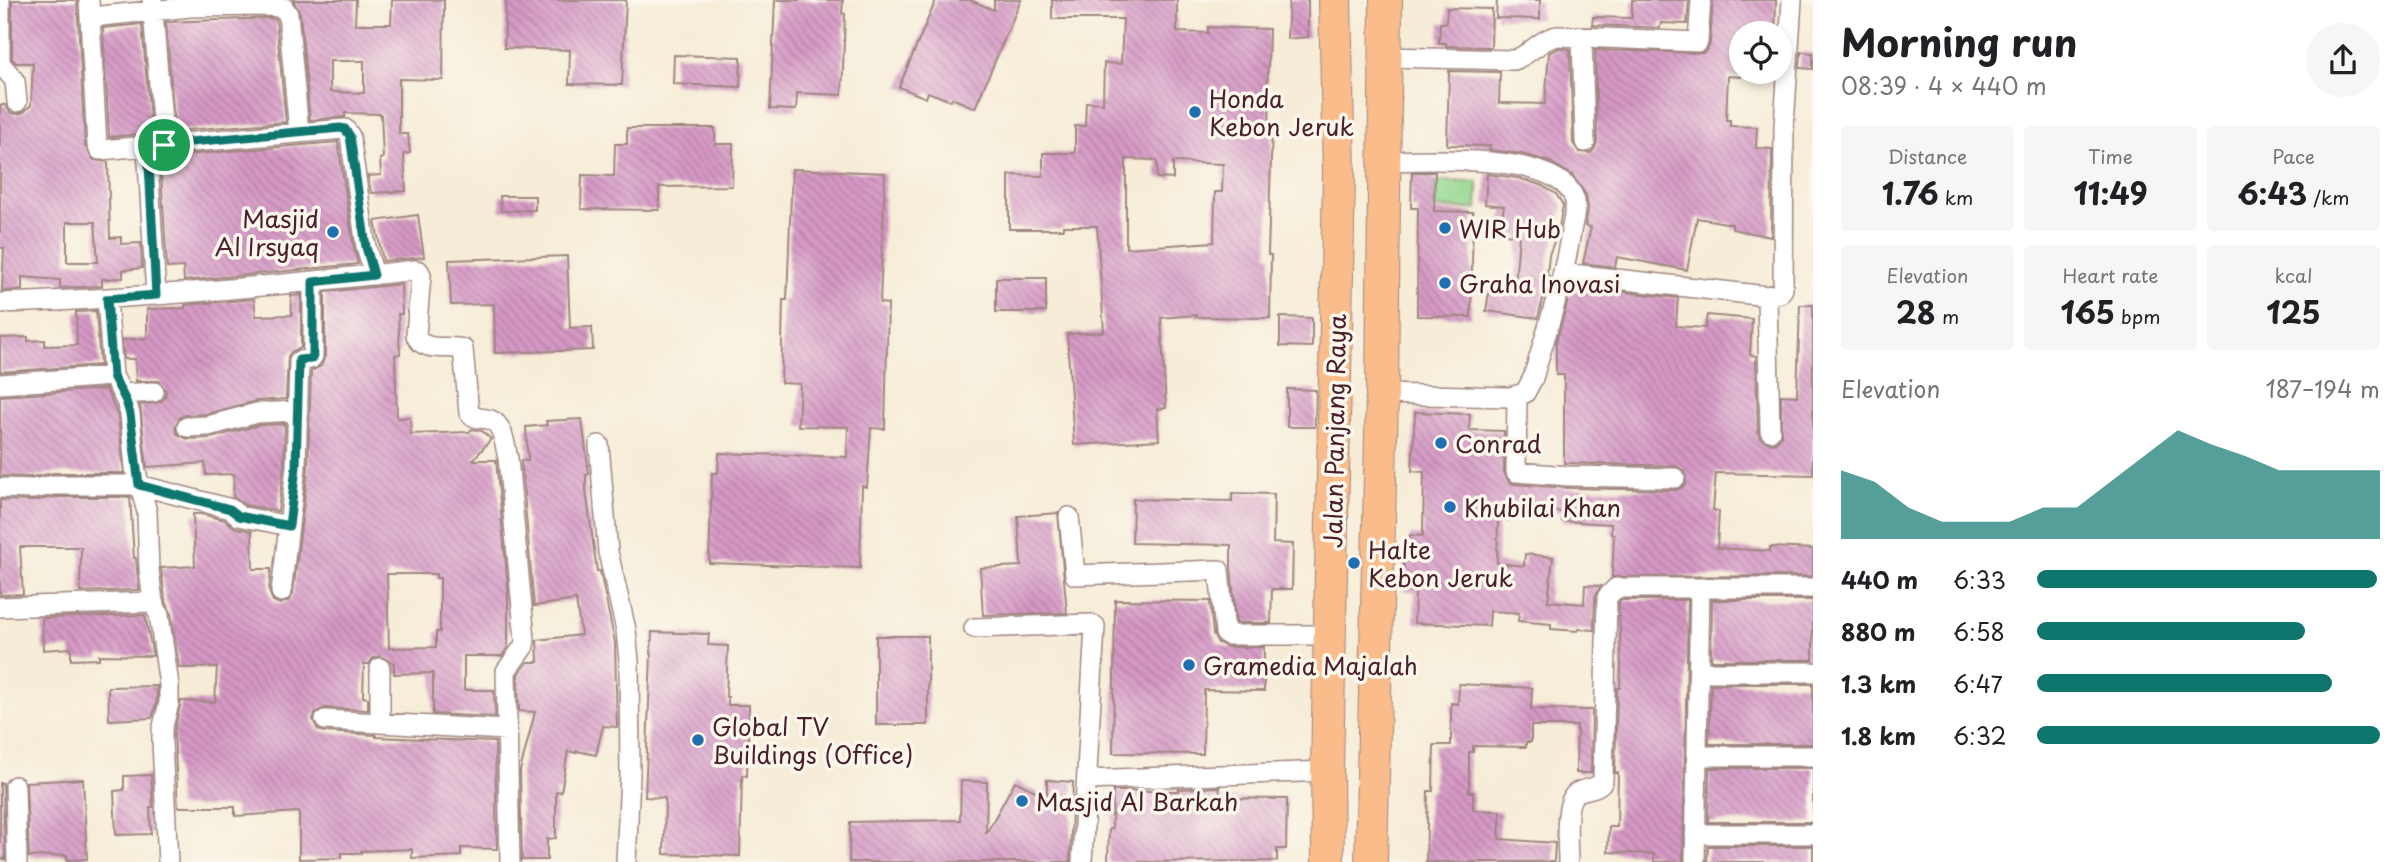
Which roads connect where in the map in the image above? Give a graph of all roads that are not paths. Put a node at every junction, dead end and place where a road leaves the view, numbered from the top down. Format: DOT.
graph roads {
  1 [pos="0,0"];
  2 [pos="1335,0"];
  3 [pos="1386,0"];
  4 [pos="1700,0"];
  5 [pos="1792,0"];
  6 [pos="191,4"];
  7 [pos="152,5"];
  8 [pos="90,8"];
  9 [pos="1579,36"];
  10 [pos="1386,57"];
  11 [pos="17,102"];
  12 [pos="299,132"];
  13 [pos="1585,142"];
  14 [pos="156,146"];
  15 [pos="1385,161"];
  16 [pos="1563,273"];
  17 [pos="374,275"];
  18 [pos="313,282"];
  19 [pos="156,295"];
  20 [pos="1767,296"];
  21 [pos="107,299"];
  22 [pos="0,303"];
  23 [pos="113,376"];
  24 [pos="0,384"];
  25 [pos="153,392"];
  26 [pos="123,394"];
  27 [pos="1382,394"];
  28 [pos="1517,396"];
  29 [pos="297,411"];
  30 [pos="187,427"];
  31 [pos="1770,431"];
  32 [pos="599,445"];
  33 [pos="1675,478"];
  34 [pos="139,485"];
  35 [pos="0,488"];
  36 [pos="1069,517"];
  37 [pos="289,526"];
  38 [pos="1813,587"];
  39 [pos="1700,588"];
  40 [pos="281,592"];
  41 [pos="153,602"];
  42 [pos="0,607"];
  43 [pos="974,628"];
  44 [pos="1330,635"];
  45 [pos="380,668"];
  46 [pos="1699,672"];
  47 [pos="1813,672"];
  48 [pos="325,720"];
  49 [pos="380,723"];
  50 [pos="506,730"];
  51 [pos="1697,756"];
  52 [pos="1813,756"];
  53 [pos="1327,771"];
  54 [pos="1087,780"];
  55 [pos="15,786"];
  56 [pos="1695,834"];
  57 [pos="1813,834"];
  58 [pos="17,862"];
  59 [pos="168,862"];
  60 [pos="510,862"];
  61 [pos="626,862"];
  62 [pos="1082,862"];
  63 [pos="1328,862"];
  64 [pos="1371,862"];
  65 [pos="1568,862"];
  66 [pos="1695,862"];
  1 -- 11 [label="street"];
  2 -- 44 [label="main road, Jalan Panjang Raya"];
  3 -- 10 [label="main road, Jalan Panjang Raya"];
  4 -- 9 [label="street"];
  5 -- 20 [label="street"];
  6 -- 7 [label="street"];
  6 -- 12 [label="street"];
  7 -- 8 [label="street"];
  7 -- 14 [label="street"];
  8 -- 14 [label="street"];
  9 -- 10 [label="street"];
  9 -- 13 [label="street"];
  10 -- 15 [label="main road, Jalan Panjang Raya"];
  12 -- 14 [label="street"];
  12 -- 17 [label="street"];
  14 -- 19 [label="street"];
  15 -- 16 [label="street"];
  15 -- 27 [label="main road, Jalan Panjang Raya"];
  16 -- 20 [label="street"];
  16 -- 28 [label="street"];
  17 -- 18 [label="street"];
  17 -- 50 [label="street"];
  18 -- 19 [label="street"];
  18 -- 29 [label="street"];
  19 -- 21 [label="street"];
  20 -- 31 [label="street"];
  21 -- 22 [label="street"];
  21 -- 23 [label="street"];
  23 -- 24 [label="street"];
  23 -- 26 [label="street"];
  25 -- 26 [label="street"];
  26 -- 34 [label="street"];
  27 -- 28 [label="street"];
  27 -- 64 [label="main road, Jalan Panjang Raya"];
  28 -- 33 [label="street"];
  29 -- 30 [label="street"];
  29 -- 37 [label="street"];
  32 -- 61 [label="street"];
  34 -- 35 [label="street"];
  34 -- 37 [label="street"];
  34 -- 41 [label="street"];
  36 -- 44 [label="street"];
  37 -- 40 [label="street"];
  38 -- 39 [label="street"];
  39 -- 46 [label="street"];
  39 -- 65 [label="street"];
  41 -- 42 [label="street"];
  41 -- 59 [label="street"];
  43 -- 54 [label="street"];
  44 -- 53 [label="main road, Jalan Panjang Raya"];
  45 -- 49 [label="street"];
  46 -- 47 [label="street"];
  46 -- 51 [label="street"];
  48 -- 49 [label="street"];
  49 -- 50 [label="street"];
  50 -- 60 [label="street"];
  51 -- 52 [label="street"];
  51 -- 56 [label="street"];
  53 -- 54 [label="street"];
  53 -- 63 [label="main road, Jalan Panjang Raya"];
  54 -- 62 [label="street"];
  55 -- 58 [label="street"];
  56 -- 57 [label="street"];
  56 -- 66 [label="street"];
}
